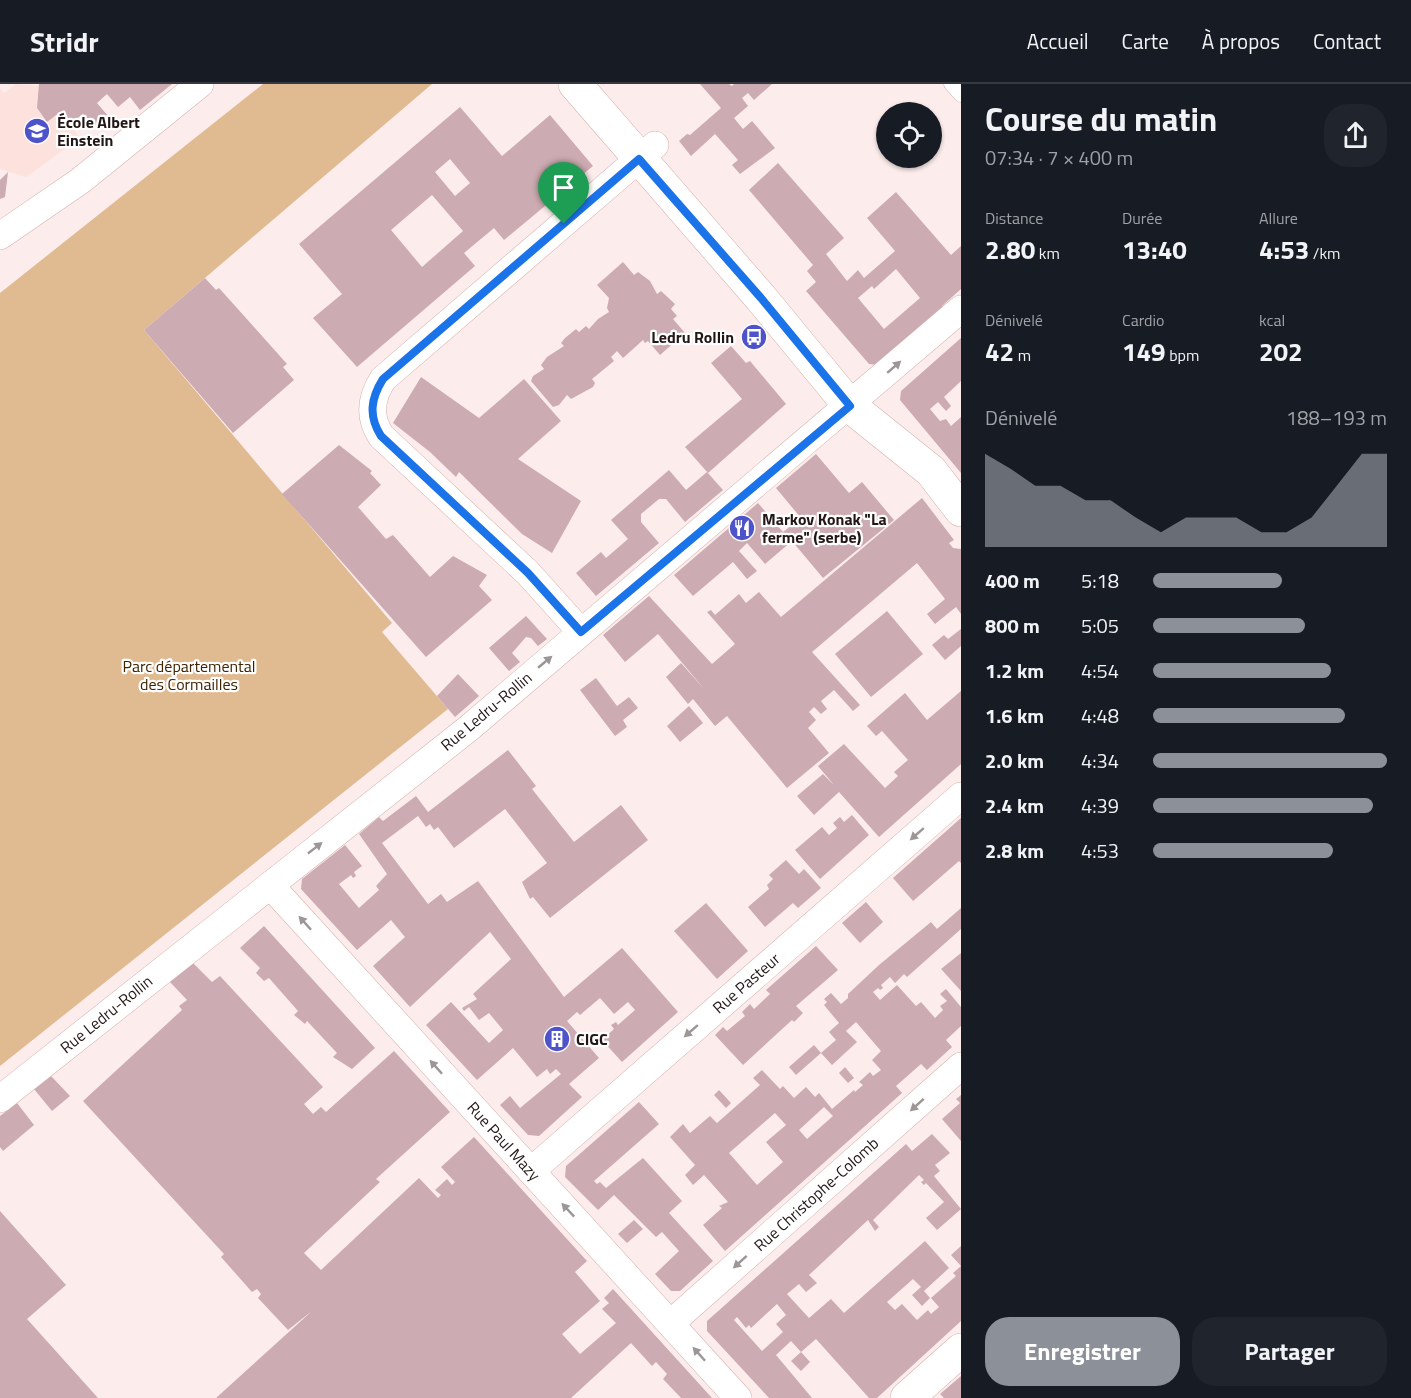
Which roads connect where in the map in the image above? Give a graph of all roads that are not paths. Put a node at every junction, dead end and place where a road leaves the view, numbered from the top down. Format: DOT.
graph roads {
  1 [pos="200,84"];
  2 [pos="575,84"];
  3 [pos="951,84"];
  4 [pos="961,95"];
  5 [pos="647,152"];
  6 [pos="0,236"];
  7 [pos="961,309"];
  8 [pos="850,406"];
  9 [pos="961,510"];
  10 [pos="581,632"];
  11 [pos="961,796"];
  12 [pos="270,885"];
  13 [pos="961,1066"];
  14 [pos="0,1099"];
  15 [pos="531,1171"];
  16 [pos="671,1323"];
  17 [pos="961,1350"];
  18 [pos="738,1398"];
  19 [pos="907,1398"];
  1 -- 6 [label="street"];
  2 -- 5 [label="street"];
  3 -- 4 [label="lane"];
  5 -- 8 [label="street"];
  5 -- 10 [label="street"];
  8 -- 7 [label="street, Rue Ledru-Rollin, one-way"];
  8 -- 9 [label="street"];
  8 -- 10 [label="street, Rue Ledru-Rollin"];
  12 -- 10 [label="street, Rue Ledru-Rollin, one-way"];
  11 -- 15 [label="street, Rue Pasteur, one-way"];
  12 -- 14 [label="street, Rue Ledru-Rollin"];
  15 -- 12 [label="street, Rue Paul Mazy, one-way"];
  13 -- 16 [label="street, Rue Christophe-Colomb, one-way"];
  16 -- 15 [label="street, Rue Paul Mazy, one-way"];
  18 -- 16 [label="street, Rue Paul Mazy, one-way"];
  17 -- 19 [label="street"];
}
